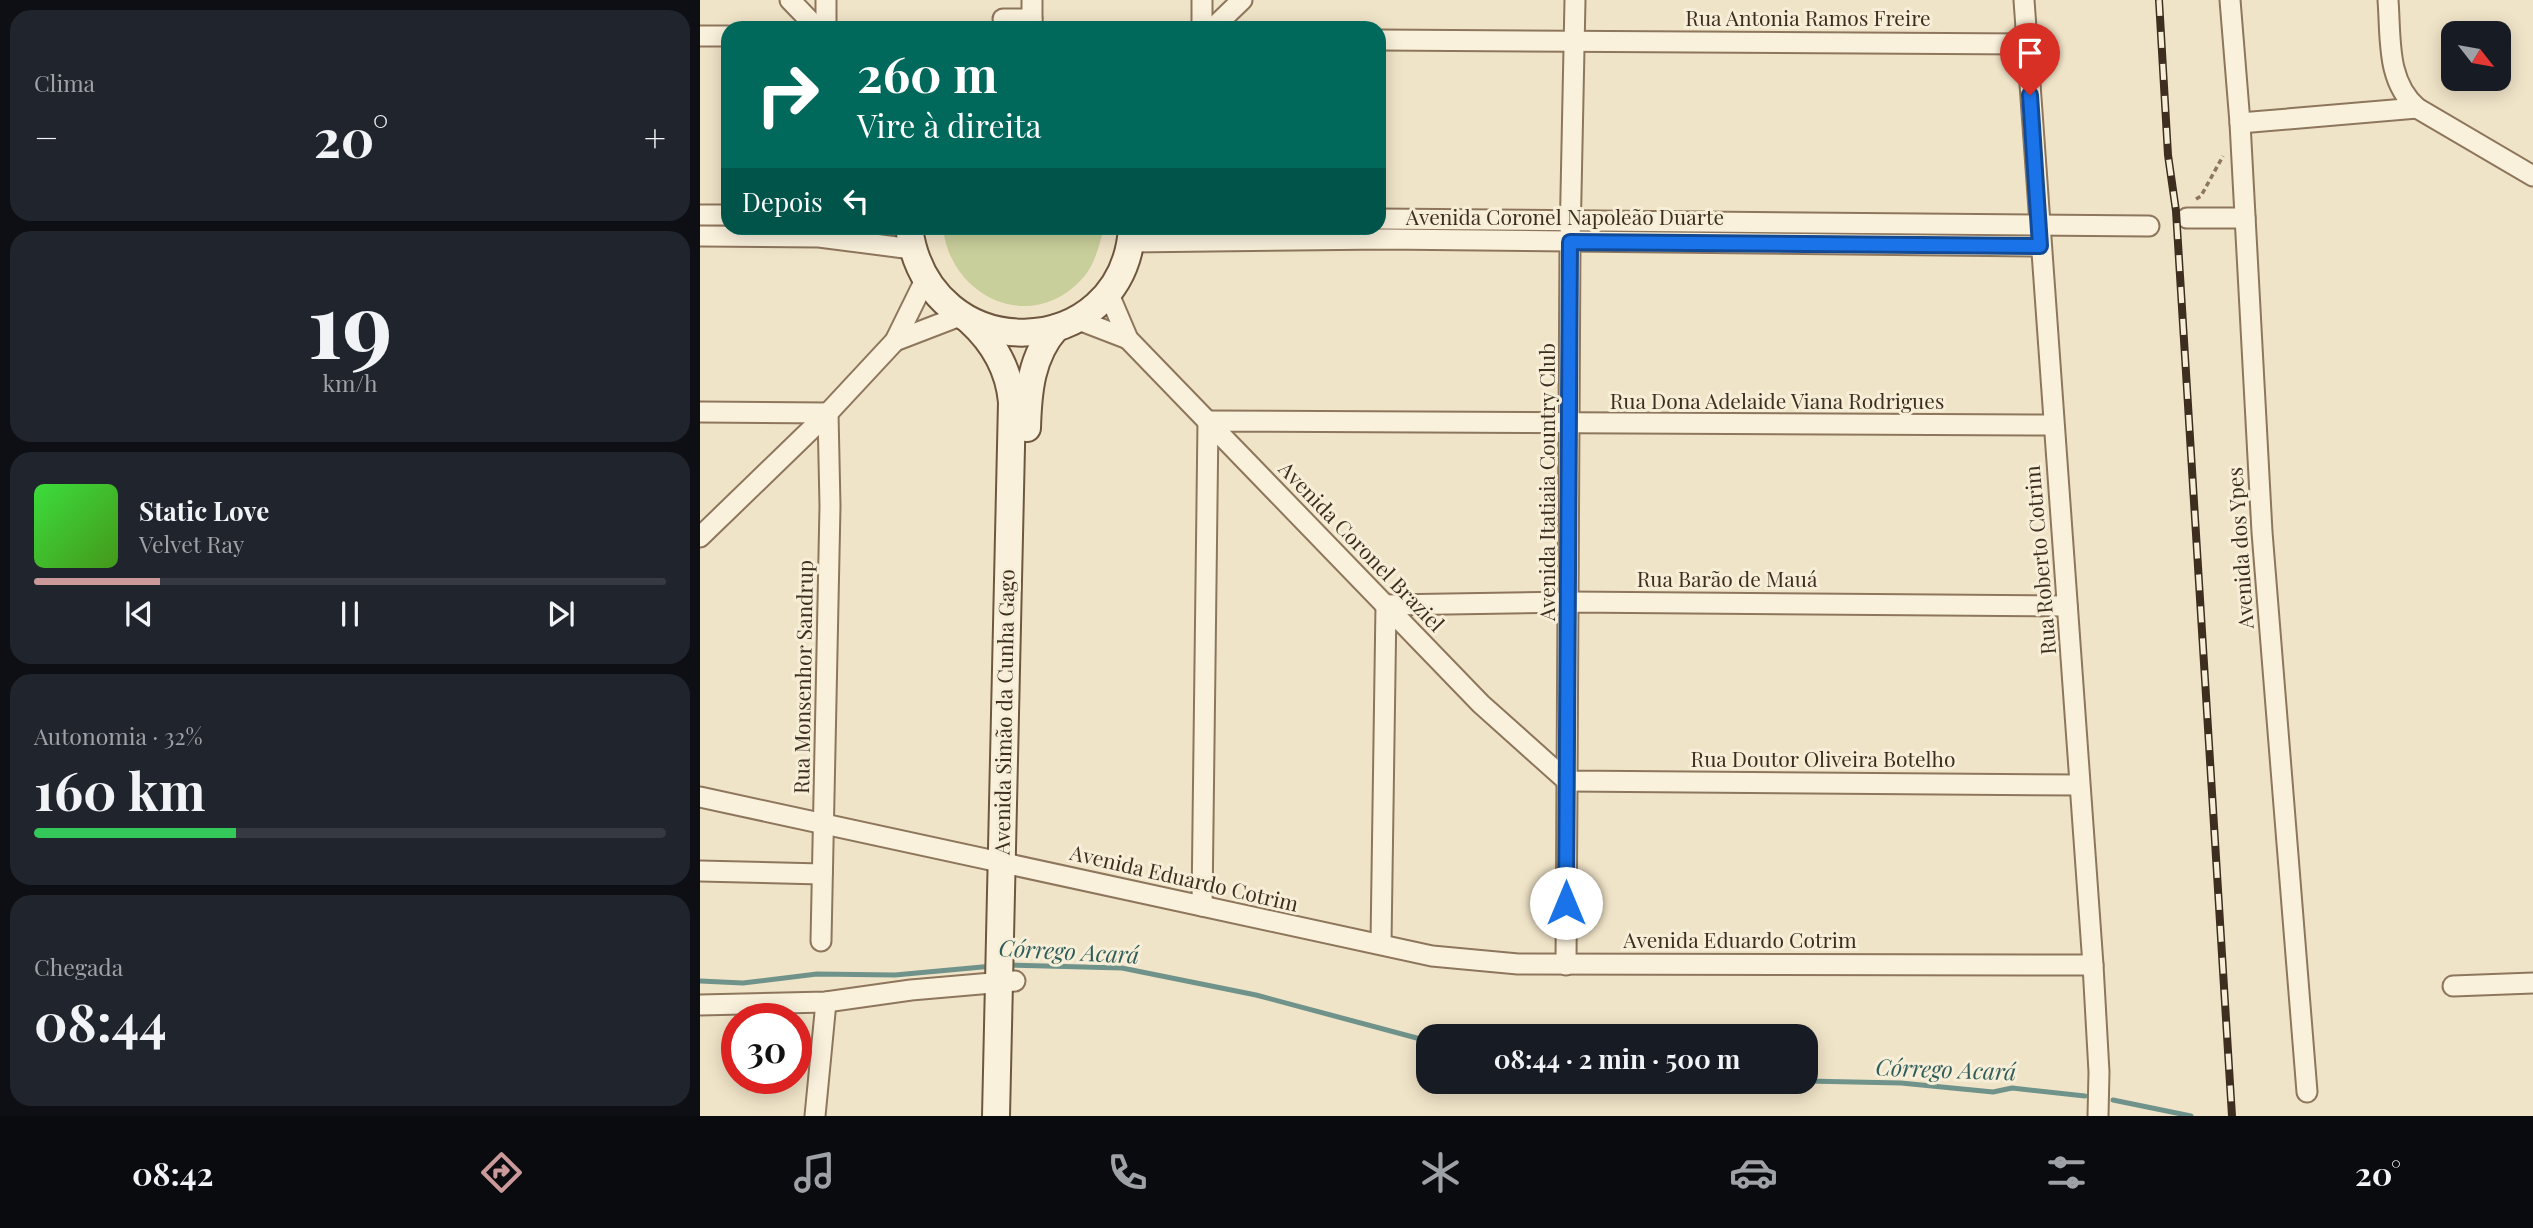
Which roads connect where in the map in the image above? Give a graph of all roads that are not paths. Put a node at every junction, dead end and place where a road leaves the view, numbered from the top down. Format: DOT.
graph roads {
  1 [pos="790,0"];
  2 [pos="826,0"];
  3 [pos="1202,0"];
  4 [pos="1241,0"];
  5 [pos="1575,0"];
  6 [pos="2024,0"];
  7 [pos="2230,0"];
  8 [pos="2388,0"];
  9 [pos="1003,16"];
  10 [pos="1032,16"];
  11 [pos="810,21"];
  12 [pos="826,21"];
  13 [pos="1202,21"];
  14 [pos="1220,21"];
  15 [pos="700,36"];
  16 [pos="721,37"];
  17 [pos="1386,40"];
  18 [pos="1575,41"];
  19 [pos="2027,44"];
  20 [pos="2417,108"];
  21 [pos="2240,123"];
  22 [pos="2533,176"];
  23 [pos="2190,209"];
  24 [pos="700,215"];
  25 [pos="721,215"];
  26 [pos="2245,218"];
  27 [pos="1386,219"];
  28 [pos="1571,221"];
  29 [pos="2039,223"];
  30 [pos="2149,226"];
  31 [pos="1132,235"];
  32 [pos="700,236"];
  33 [pos="911,238"];
  34 [pos="1570,242"];
  35 [pos="2040,246"];
  36 [pos="925,280"];
  37 [pos="1108,292"];
  38 [pos="965,319"];
  39 [pos="1066,323"];
  40 [pos="1128,339"];
  41 [pos="895,341"];
  42 [pos="1020,401"];
  43 [pos="700,412"];
  44 [pos="828,413"];
  45 [pos="1208,422"];
  46 [pos="1570,425"];
  47 [pos="2053,425"];
  48 [pos="700,537"];
  49 [pos="1570,602"];
  50 [pos="1386,605"];
  51 [pos="2067,606"];
  52 [pos="1567,781"];
  53 [pos="2079,785"];
  54 [pos="700,797"];
  55 [pos="824,823"];
  56 [pos="1010,864"];
  57 [pos="700,871"];
  58 [pos="822,874"];
  59 [pos="1202,906"];
  60 [pos="821,941"];
  61 [pos="1381,943"];
  62 [pos="1566,965"];
  63 [pos="2093,965"];
  64 [pos="1007,971"];
  65 [pos="2533,983"];
  66 [pos="2453,986"];
  67 [pos="825,1002"];
  68 [pos="700,1005"];
  69 [pos="2307,1092"];
  70 [pos="815,1116"];
  71 [pos="996,1116"];
  72 [pos="1012,1116"];
  73 [pos="2098,1116"];
  1 -- 11 [label="street"];
  2 -- 12 [label="street"];
  3 -- 13 [label="street"];
  4 -- 14 [label="street"];
  5 -- 18 [label="street, Avenida Itatiaia Country Club"];
  6 -- 19 [label="street, Rua Roberto Cotrim"];
  7 -- 21 [label="street, Avenida dos Ypes"];
  8 -- 20 [label="street"];
  9 -- 10 [label="street"];
  15 -- 16 [label="street"];
  17 -- 18 [label="street, Rua Antonia Ramos Freire"];
  18 -- 19 [label="street, Rua Antonia Ramos Freire"];
  18 -- 28 [label="street, Avenida Itatiaia Country Club"];
  19 -- 29 [label="street, Rua Roberto Cotrim"];
  20 -- 21 [label="street"];
  20 -- 22 [label="street"];
  21 -- 26 [label="street, Avenida dos Ypes"];
  23 -- 26 [label="street"];
  24 -- 25 [label="street"];
  26 -- 69 [label="street, Avenida dos Ypes"];
  27 -- 28 [label="street, Avenida Coronel Napoleão Duarte"];
  28 -- 29 [label="street, Avenida Coronel Napoleão Duarte"];
  28 -- 34 [label="street, Avenida Itatiaia Country Club"];
  29 -- 30 [label="street, Avenida Coronel Napoleão Duarte"];
  29 -- 35 [label="street, Rua Roberto Cotrim"];
  31 -- 34 [label="street, Avenida Coronel Napoleão Duarte"];
  31 -- 37 [label="street"];
  32 -- 33 [label="street"];
  33 -- 36 [label="street, Avenida Simão da Cunha Gago"];
  34 -- 35 [label="street, Avenida Coronel Napoleão Duarte"];
  34 -- 46 [label="street, Avenida Itatiaia Country Club"];
  35 -- 47 [label="street, Rua Roberto Cotrim"];
  36 -- 38 [label="street, Avenida Simão da Cunha Gago"];
  36 -- 41 [label="street"];
  37 -- 39 [label="street"];
  37 -- 40 [label="street, Avenida Coronel Braziel"];
  38 -- 39 [label="street"];
  38 -- 41 [label="street"];
  38 -- 42 [label="street, Avenida Simão da Cunha Gago"];
  39 -- 40 [label="street, Avenida Coronel Braziel"];
  39 -- 42 [label="street, Avenida Simão da Cunha Gago"];
  40 -- 45 [label="street, Avenida Coronel Braziel"];
  41 -- 44 [label="street"];
  42 -- 56 [label="street, Avenida Simão da Cunha Gago"];
  43 -- 44 [label="street"];
  44 -- 48 [label="street"];
  44 -- 55 [label="street, Rua Monsenhor Sandrup"];
  45 -- 46 [label="street, Rua Dona Adelaide Viana Rodrigues"];
  45 -- 50 [label="street, Avenida Coronel Braziel"];
  45 -- 59 [label="street"];
  46 -- 47 [label="street, Rua Dona Adelaide Viana Rodrigues"];
  46 -- 49 [label="street, Avenida Itatiaia Country Club"];
  47 -- 51 [label="street, Rua Roberto Cotrim"];
  49 -- 50 [label="street, Rua Barão de Mauá"];
  49 -- 51 [label="street, Rua Barão de Mauá"];
  49 -- 52 [label="street, Avenida Itatiaia Country Club"];
  50 -- 52 [label="street, Avenida Coronel Braziel"];
  50 -- 61 [label="street"];
  51 -- 53 [label="street, Rua Roberto Cotrim"];
  52 -- 53 [label="street, Rua Doutor Oliveira Botelho"];
  52 -- 62 [label="street, Avenida Itatiaia Country Club"];
  53 -- 63 [label="street, Rua Roberto Cotrim"];
  54 -- 55 [label="street, Avenida Eduardo Cotrim"];
  55 -- 56 [label="street, Avenida Eduardo Cotrim"];
  55 -- 58 [label="street, Rua Monsenhor Sandrup"];
  56 -- 59 [label="street, Avenida Eduardo Cotrim"];
  56 -- 64 [label="street, Avenida Simão da Cunha Gago"];
  57 -- 58 [label="street"];
  58 -- 60 [label="street, Rua Monsenhor Sandrup"];
  59 -- 61 [label="street, Avenida Eduardo Cotrim"];
  61 -- 62 [label="street, Avenida Eduardo Cotrim"];
  62 -- 63 [label="street, Avenida Eduardo Cotrim"];
  63 -- 73 [label="street, Rua Roberto Cotrim"];
  64 -- 67 [label="street"];
  64 -- 71 [label="street, Avenida Simão da Cunha Gago"];
  64 -- 72 [label="street, Avenida Simão da Cunha Gago"];
  65 -- 66 [label="street"];
  67 -- 68 [label="street"];
  67 -- 70 [label="street"];
}
